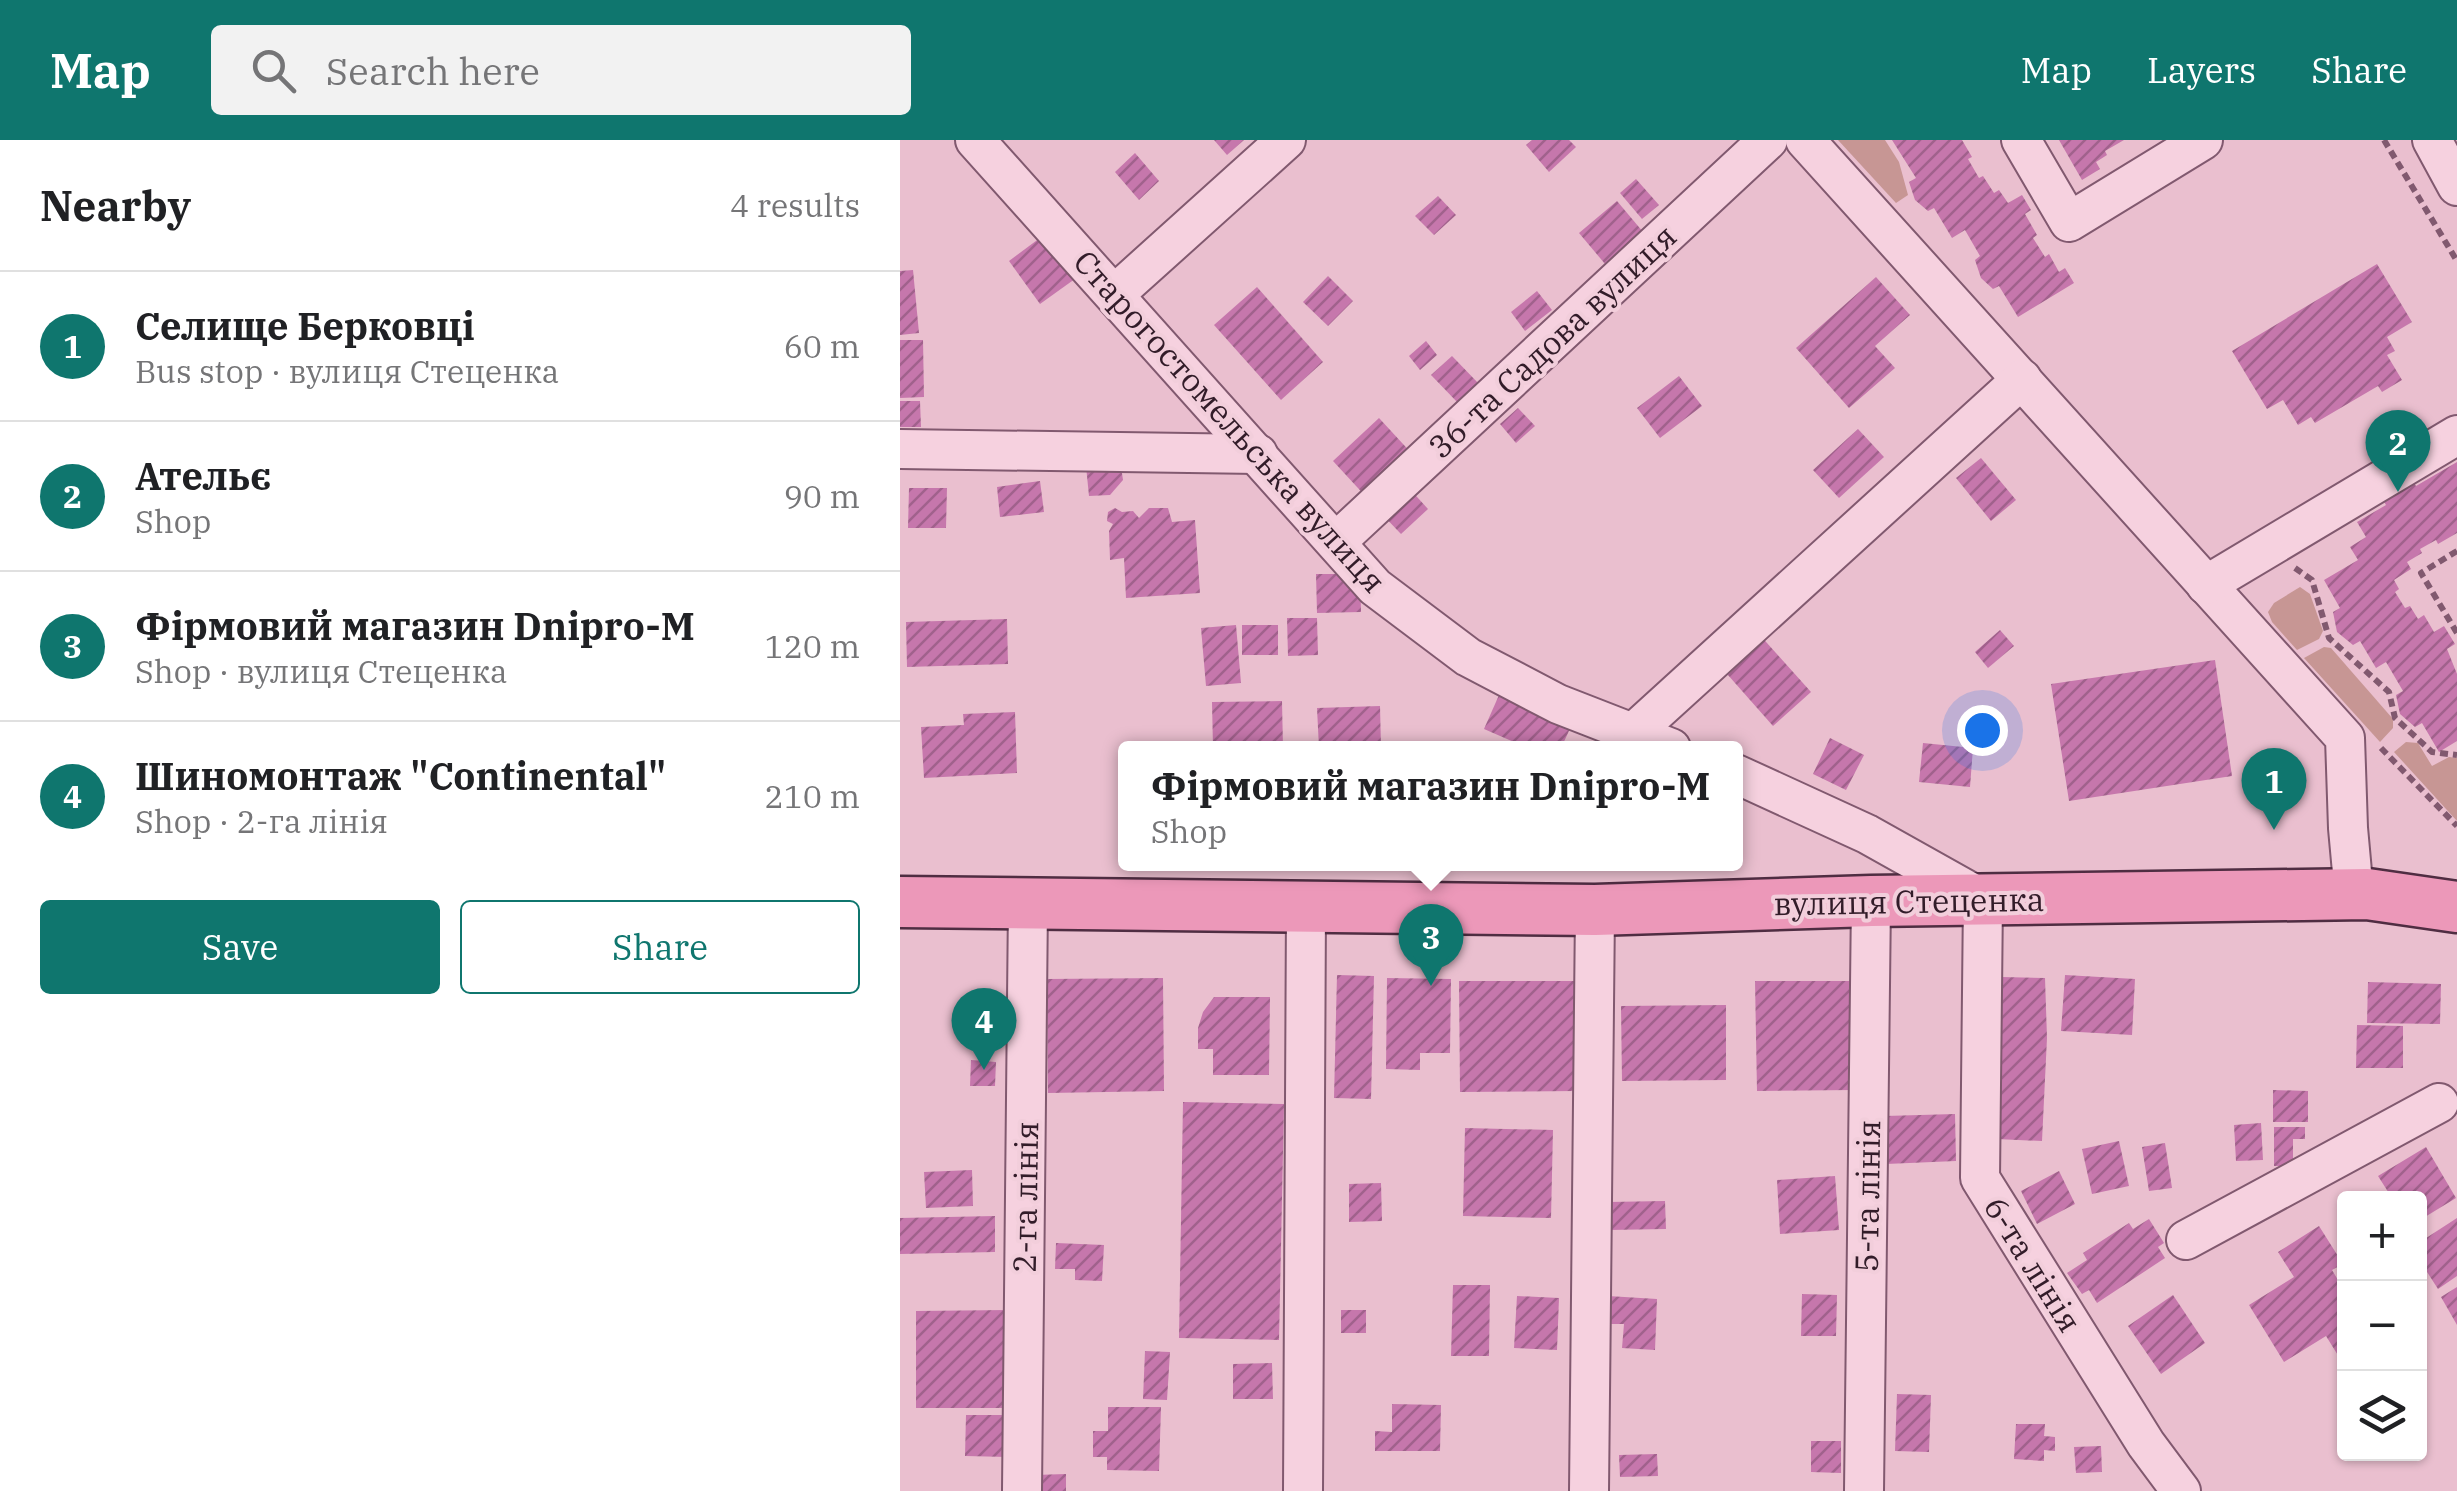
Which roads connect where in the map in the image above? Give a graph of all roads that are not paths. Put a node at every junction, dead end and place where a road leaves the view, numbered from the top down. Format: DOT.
graph roads {
  1 [pos="974,140"];
  2 [pos="1286,140"];
  3 [pos="1768,140"];
  4 [pos="1806,140"];
  5 [pos="2021,140"];
  6 [pos="2203,140"];
  7 [pos="2432,140"];
  8 [pos="2457,186"];
  9 [pos="1114,294"];
  10 [pos="2022,379"];
  11 [pos="2457,435"];
  12 [pos="900,449"];
  13 [pos="1258,454"];
  14 [pos="1336,542"];
  15 [pos="2206,585"];
  16 [pos="1633,733"];
  17 [pos="1654,741"];
  18 [pos="1743,777"];
  19 [pos="2457,882"];
  20 [pos="2366,894"];
  21 [pos="1982,899"];
  22 [pos="900,902"];
  23 [pos="1028,902"];
  24 [pos="1871,902"];
  25 [pos="2457,907"];
  26 [pos="1306,908"];
  27 [pos="1595,910"];
  28 [pos="2451,1110"];
  29 [pos="2186,1240"];
  30 [pos="2146,1444"];
  31 [pos="1022,1491"];
  32 [pos="1303,1491"];
  33 [pos="1589,1491"];
  34 [pos="1864,1491"];
  35 [pos="2146,1491"];
  36 [pos="2181,1491"];
  1 -- 9 [label="street, Старогостомельська вулиця"];
  2 -- 9 [label="street"];
  3 -- 14 [label="street, 36-та Садова вулиця"];
  4 -- 10 [label="street"];
  5 -- 6 [label="street"];
  7 -- 8 [label="street"];
  9 -- 13 [label="street, Старогостомельська вулиця"];
  10 -- 15 [label="street"];
  10 -- 16 [label="street"];
  11 -- 15 [label="street"];
  12 -- 13 [label="street"];
  13 -- 14 [label="street, Старогостомельська вулиця"];
  14 -- 16 [label="street, Старогостомельська вулиця"];
  15 -- 20 [label="street"];
  16 -- 17 [label="street, Старогостомельська вулиця"];
  18 -- 21 [label="street"];
  19 -- 20 [label="main road, вулиця Стеценка"];
  20 -- 21 [label="main road, вулиця Стеценка"];
  20 -- 25 [label="main road, вулиця Стеценка"];
  21 -- 24 [label="main road, вулиця Стеценка"];
  21 -- 30 [label="street, 6-та лінія"];
  22 -- 23 [label="main road, вулиця Стеценка"];
  23 -- 26 [label="main road, вулиця Стеценка"];
  23 -- 31 [label="street, 2-га лінія"];
  24 -- 27 [label="main road, вулиця Стеценка"];
  24 -- 34 [label="street, 5-та лінія"];
  26 -- 27 [label="main road, вулиця Стеценка"];
  26 -- 32 [label="street"];
  27 -- 33 [label="street"];
  28 -- 29 [label="street"];
  30 -- 35 [label="street"];
  30 -- 36 [label="street, 6-та лінія"];
}
